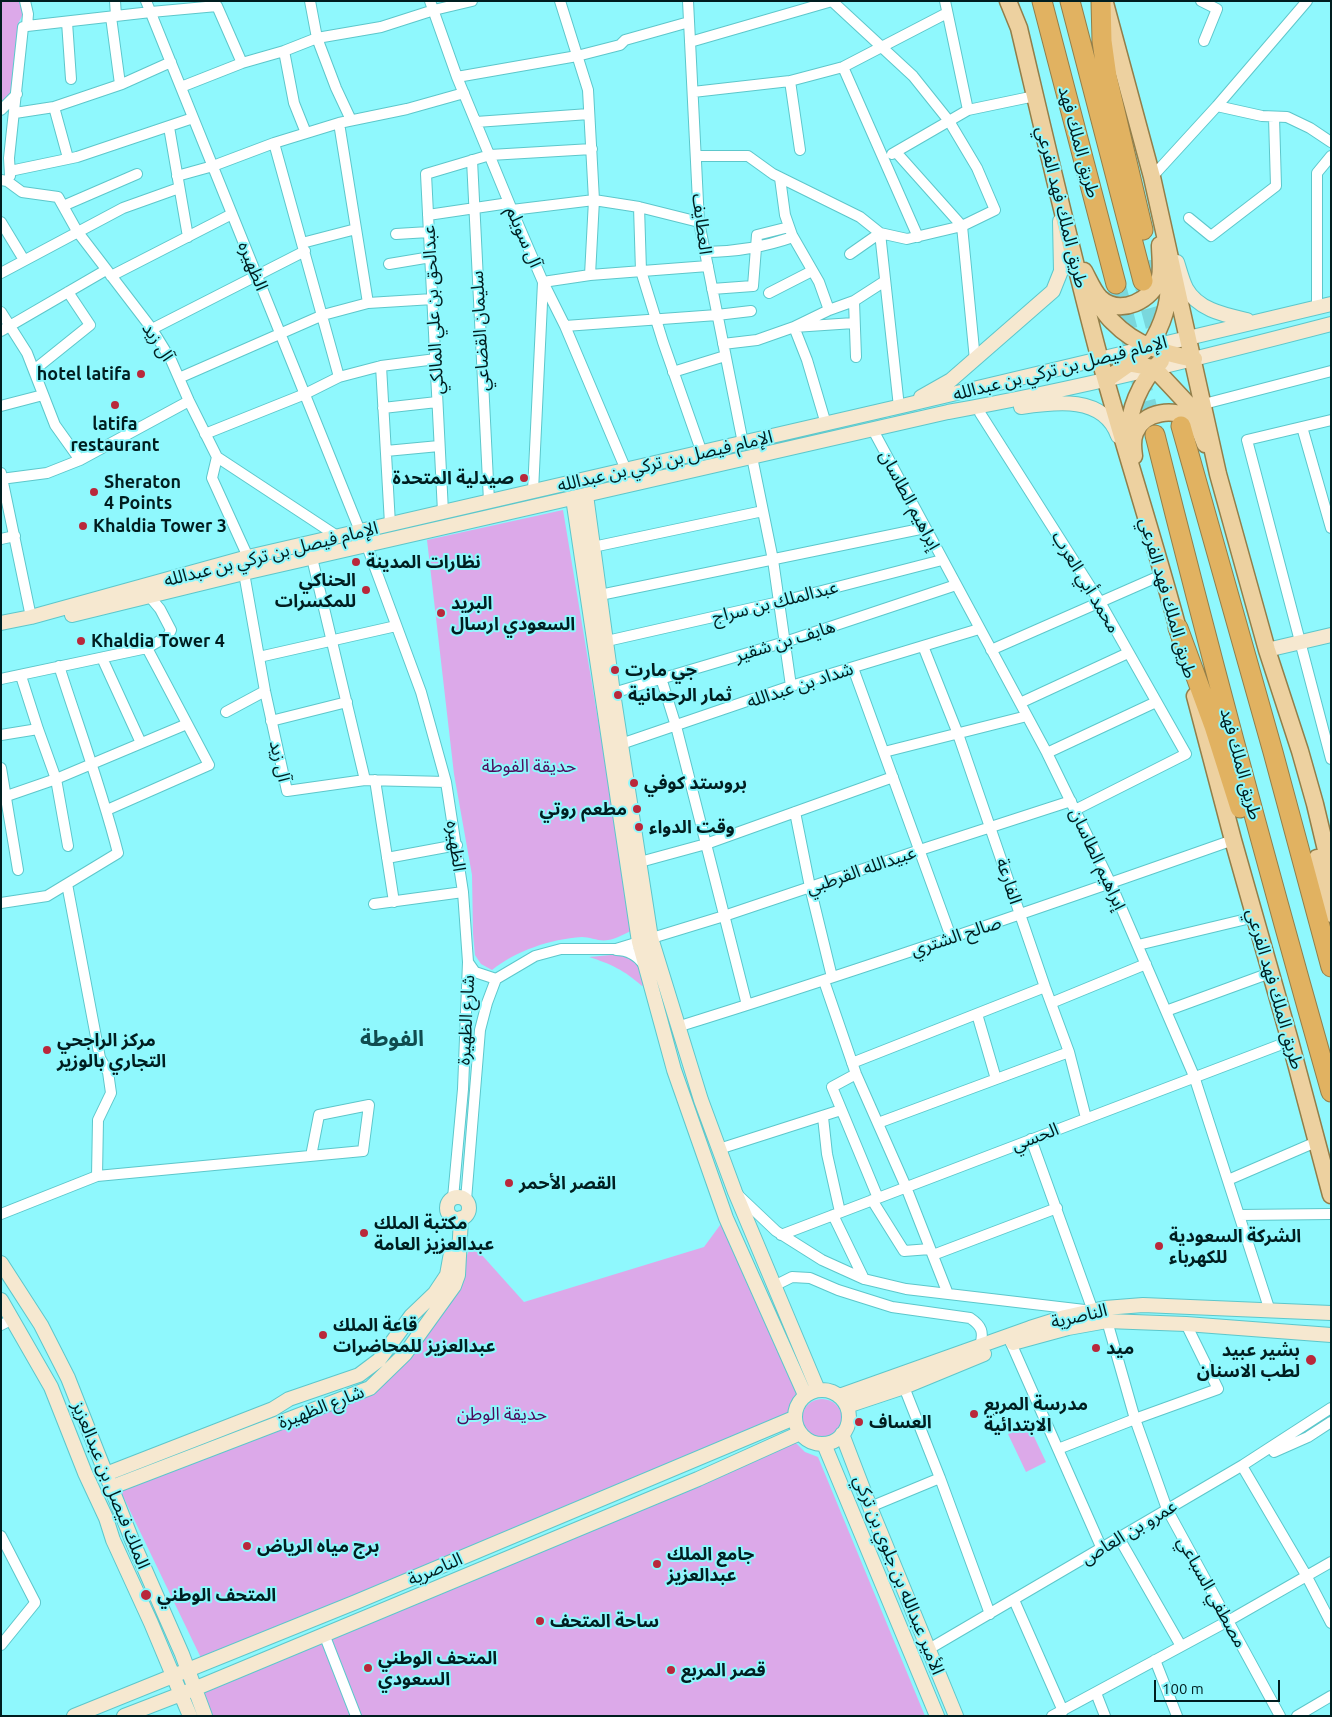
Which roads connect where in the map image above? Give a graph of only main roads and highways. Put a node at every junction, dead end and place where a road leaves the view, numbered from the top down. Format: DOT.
graph roads {
  1 [pos="1008,1"];
  2 [pos="1012,1"];
  3 [pos="1034,1"];
  4 [pos="1042,1"];
  5 [pos="1070,1"];
  6 [pos="1100,1"];
  7 [pos="1105,1"];
  8 [pos="1019,28"];
  9 [pos="1076,129"];
  10 [pos="1060,206"];
  11 [pos="1160,218"];
  12 [pos="1070,242"];
  13 [pos="1151,260"];
  14 [pos="1144,281"];
  15 [pos="1116,284"];
  16 [pos="1324,305"];
  17 [pos="1253,321"];
  18 [pos="1331,324"];
  19 [pos="1189,336"];
  20 [pos="1149,347"];
  21 [pos="1168,354"];
  22 [pos="1100,358"];
  23 [pos="1194,359"];
  24 [pos="1128,364"];
  25 [pos="1154,368"];
  26 [pos="1107,379"];
  27 [pos="903,406"];
  28 [pos="948,412"];
  29 [pos="1181,426"];
  30 [pos="1155,436"];
  31 [pos="1218,474"];
  32 [pos="1136,488"];
  33 [pos="580,497"];
  34 [pos="1,623"];
  35 [pos="1178,628"];
  36 [pos="1,631"];
  37 [pos="1331,635"];
  38 [pos="1267,650"];
  39 [pos="603,659"];
  40 [pos="609,685"];
  41 [pos="1302,758"];
  42 [pos="1331,871"];
  43 [pos="1331,914"];
  44 [pos="645,940"];
  45 [pos="1331,967"];
  46 [pos="1295,968"];
  47 [pos="1331,1092"];
  48 [pos="1331,1195"];
  49 [pos="459,1199"];
  50 [pos="457,1218"];
  51 [pos="1,1263"];
  52 [pos="1,1300"];
  53 [pos="28,1303"];
  54 [pos="1331,1314"];
  55 [pos="7,1322"];
  56 [pos="1327,1336"];
  57 [pos="818,1390"];
  58 [pos="805,1395"];
  59 [pos="843,1401"];
  60 [pos="794,1418"];
  61 [pos="800,1433"];
  62 [pos="842,1434"];
  63 [pos="824,1444"];
  64 [pos="106,1474"];
  65 [pos="112,1487"];
  66 [pos="356,1602"];
  67 [pos="362,1618"];
  68 [pos="187,1670"];
  69 [pos="173,1675"];
  70 [pos="194,1689"];
  71 [pos="180,1693"];
  72 [pos="74,1716"];
  73 [pos="124,1716"];
  74 [pos="190,1716"];
  75 [pos="205,1716"];
  76 [pos="937,1716"];
  77 [pos="956,1716"];
  1 -- 8 [label="main road, طريق الملك فهد الفرعي"];
  2 -- 8 [label="main road"];
  3 -- 9 [label="highway"];
  4 -- 9 [label="highway, طريق الملك فهد"];
  5 -- 14 [label="highway, طريق الملك فهد"];
  6 -- 13 [label="highway"];
  7 -- 11 [label="main road"];
  8 -- 10 [label="main road, طريق الملك فهد الفرعي"];
  9 -- 15 [label="highway, طريق الملك فهد"];
  10 -- 12 [label="main road, طريق الملك فهد الفرعي"];
  10 -- 27 [label="main road"];
  11 -- 12 [label="main road"];
  11 -- 17 [label="main road"];
  11 -- 19 [label="main road"];
  11 -- 20 [label="main road"];
  12 -- 20 [label="main road"];
  12 -- 22 [label="main road, طريق الملك فهد الفرعي"];
  16 -- 17 [label="main road, الإمام فيصل بن تركي بن عبدالله"];
  17 -- 19 [label="main road, الإمام فيصل بن تركي بن عبدالله"];
  18 -- 23 [label="main road, الإمام فيصل بن تركي بن عبدالله"];
  19 -- 20 [label="main road, الإمام فيصل بن تركي بن عبدالله"];
  19 -- 21 [label="main road"];
  19 -- 23 [label="main road"];
  20 -- 21 [label="main road"];
  20 -- 22 [label="main road, الإمام فيصل بن تركي بن عبدالله"];
  20 -- 24 [label="main road"];
  21 -- 23 [label="main road"];
  21 -- 25 [label="main road"];
  22 -- 24 [label="main road"];
  22 -- 26 [label="main road, طريق الملك فهد الفرعي"];
  22 -- 27 [label="main road, الإمام فيصل بن تركي بن عبدالله"];
  23 -- 25 [label="main road, الإمام فيصل بن تركي بن عبدالله"];
  23 -- 31 [label="main road"];
  24 -- 25 [label="main road"];
  24 -- 26 [label="main road"];
  25 -- 26 [label="main road, الإمام فيصل بن تركي بن عبدالله"];
  25 -- 31 [label="main road"];
  25 -- 32 [label="main road"];
  26 -- 28 [label="main road, الإمام فيصل بن تركي بن عبدالله"];
  26 -- 32 [label="main road, طريق الملك فهد الفرعي"];
  27 -- 34 [label="main road, الإمام فيصل بن تركي بن عبدالله"];
  28 -- 32 [label="main road"];
  28 -- 33 [label="main road, الإمام فيصل بن تركي بن عبدالله"];
  29 -- 45 [label="highway, طريق الملك فهد"];
  30 -- 46 [label="highway, طريق الملك فهد"];
  31 -- 32 [label="main road"];
  31 -- 38 [label="main road"];
  32 -- 35 [label="main road, طريق الملك فهد الفرعي"];
  33 -- 36 [label="main road, الإمام فيصل بن تركي بن عبدالله"];
  33 -- 39 [label="main road"];
  33 -- 39 [label="main road"];
  35 -- 46 [label="highway"];
  35 -- 48 [label="main road, طريق الملك فهد الفرعي"];
  37 -- 38 [label="main road"];
  38 -- 41 [label="main road"];
  39 -- 40 [label="main road"];
  40 -- 44 [label="main road"];
  40 -- 44 [label="main road"];
  41 -- 42 [label="main road"];
  41 -- 43 [label="main road"];
  44 -- 57 [label="main road"];
  44 -- 58 [label="main road"];
  46 -- 47 [label="highway, طريق الملك فهد"];
  49 -- 50 [label="main road, شارع الظهيرة"];
  50 -- 64 [label="main road, شارع الظهيرة"];
  50 -- 65 [label="main road, شارع الظهيرة"];
  51 -- 53 [label="main road, الملك فيصل بن عبدالعزيز"];
  52 -- 55 [label="main road, الملك فيصل بن عبدالعزيز"];
  53 -- 55 [label="main road"];
  53 -- 64 [label="main road, الملك فيصل بن عبدالعزيز"];
  54 -- 59 [label="main road, الناصرية"];
  55 -- 69 [label="main road, الملك فيصل بن عبدالعزيز"];
  56 -- 59 [label="main road, الناصرية"];
  57 -- 58 [label="main road"];
  57 -- 59 [label="main road"];
  58 -- 60 [label="main road"];
  59 -- 62 [label="main road"];
  60 -- 61 [label="main road"];
  60 -- 66 [label="main road, الناصرية"];
  61 -- 63 [label="main road"];
  61 -- 67 [label="main road, الناصرية"];
  62 -- 63 [label="main road"];
  62 -- 77 [label="main road, الأمير عبدالله بن جلوي بن تركي"];
  63 -- 76 [label="main road, الأمير عبدالله بن جلوي بن تركي"];
  64 -- 65 [label="main road, الملك فيصل بن عبدالعزيز"];
  65 -- 68 [label="main road, الملك فيصل بن عبدالعزيز"];
  66 -- 67 [label="main road"];
  66 -- 68 [label="main road, الناصرية"];
  67 -- 70 [label="main road, الناصرية"];
  68 -- 69 [label="main road, الناصرية"];
  68 -- 70 [label="main road, الملك فيصل بن عبدالعزيز"];
  69 -- 71 [label="main road, الملك فيصل بن عبدالعزيز"];
  69 -- 72 [label="main road, الناصرية"];
  70 -- 71 [label="main road, الناصرية"];
  70 -- 75 [label="main road, الملك فيصل بن عبدالعزيز"];
  71 -- 73 [label="main road, الناصرية"];
  71 -- 74 [label="main road, الملك فيصل بن عبدالعزيز"];
}
